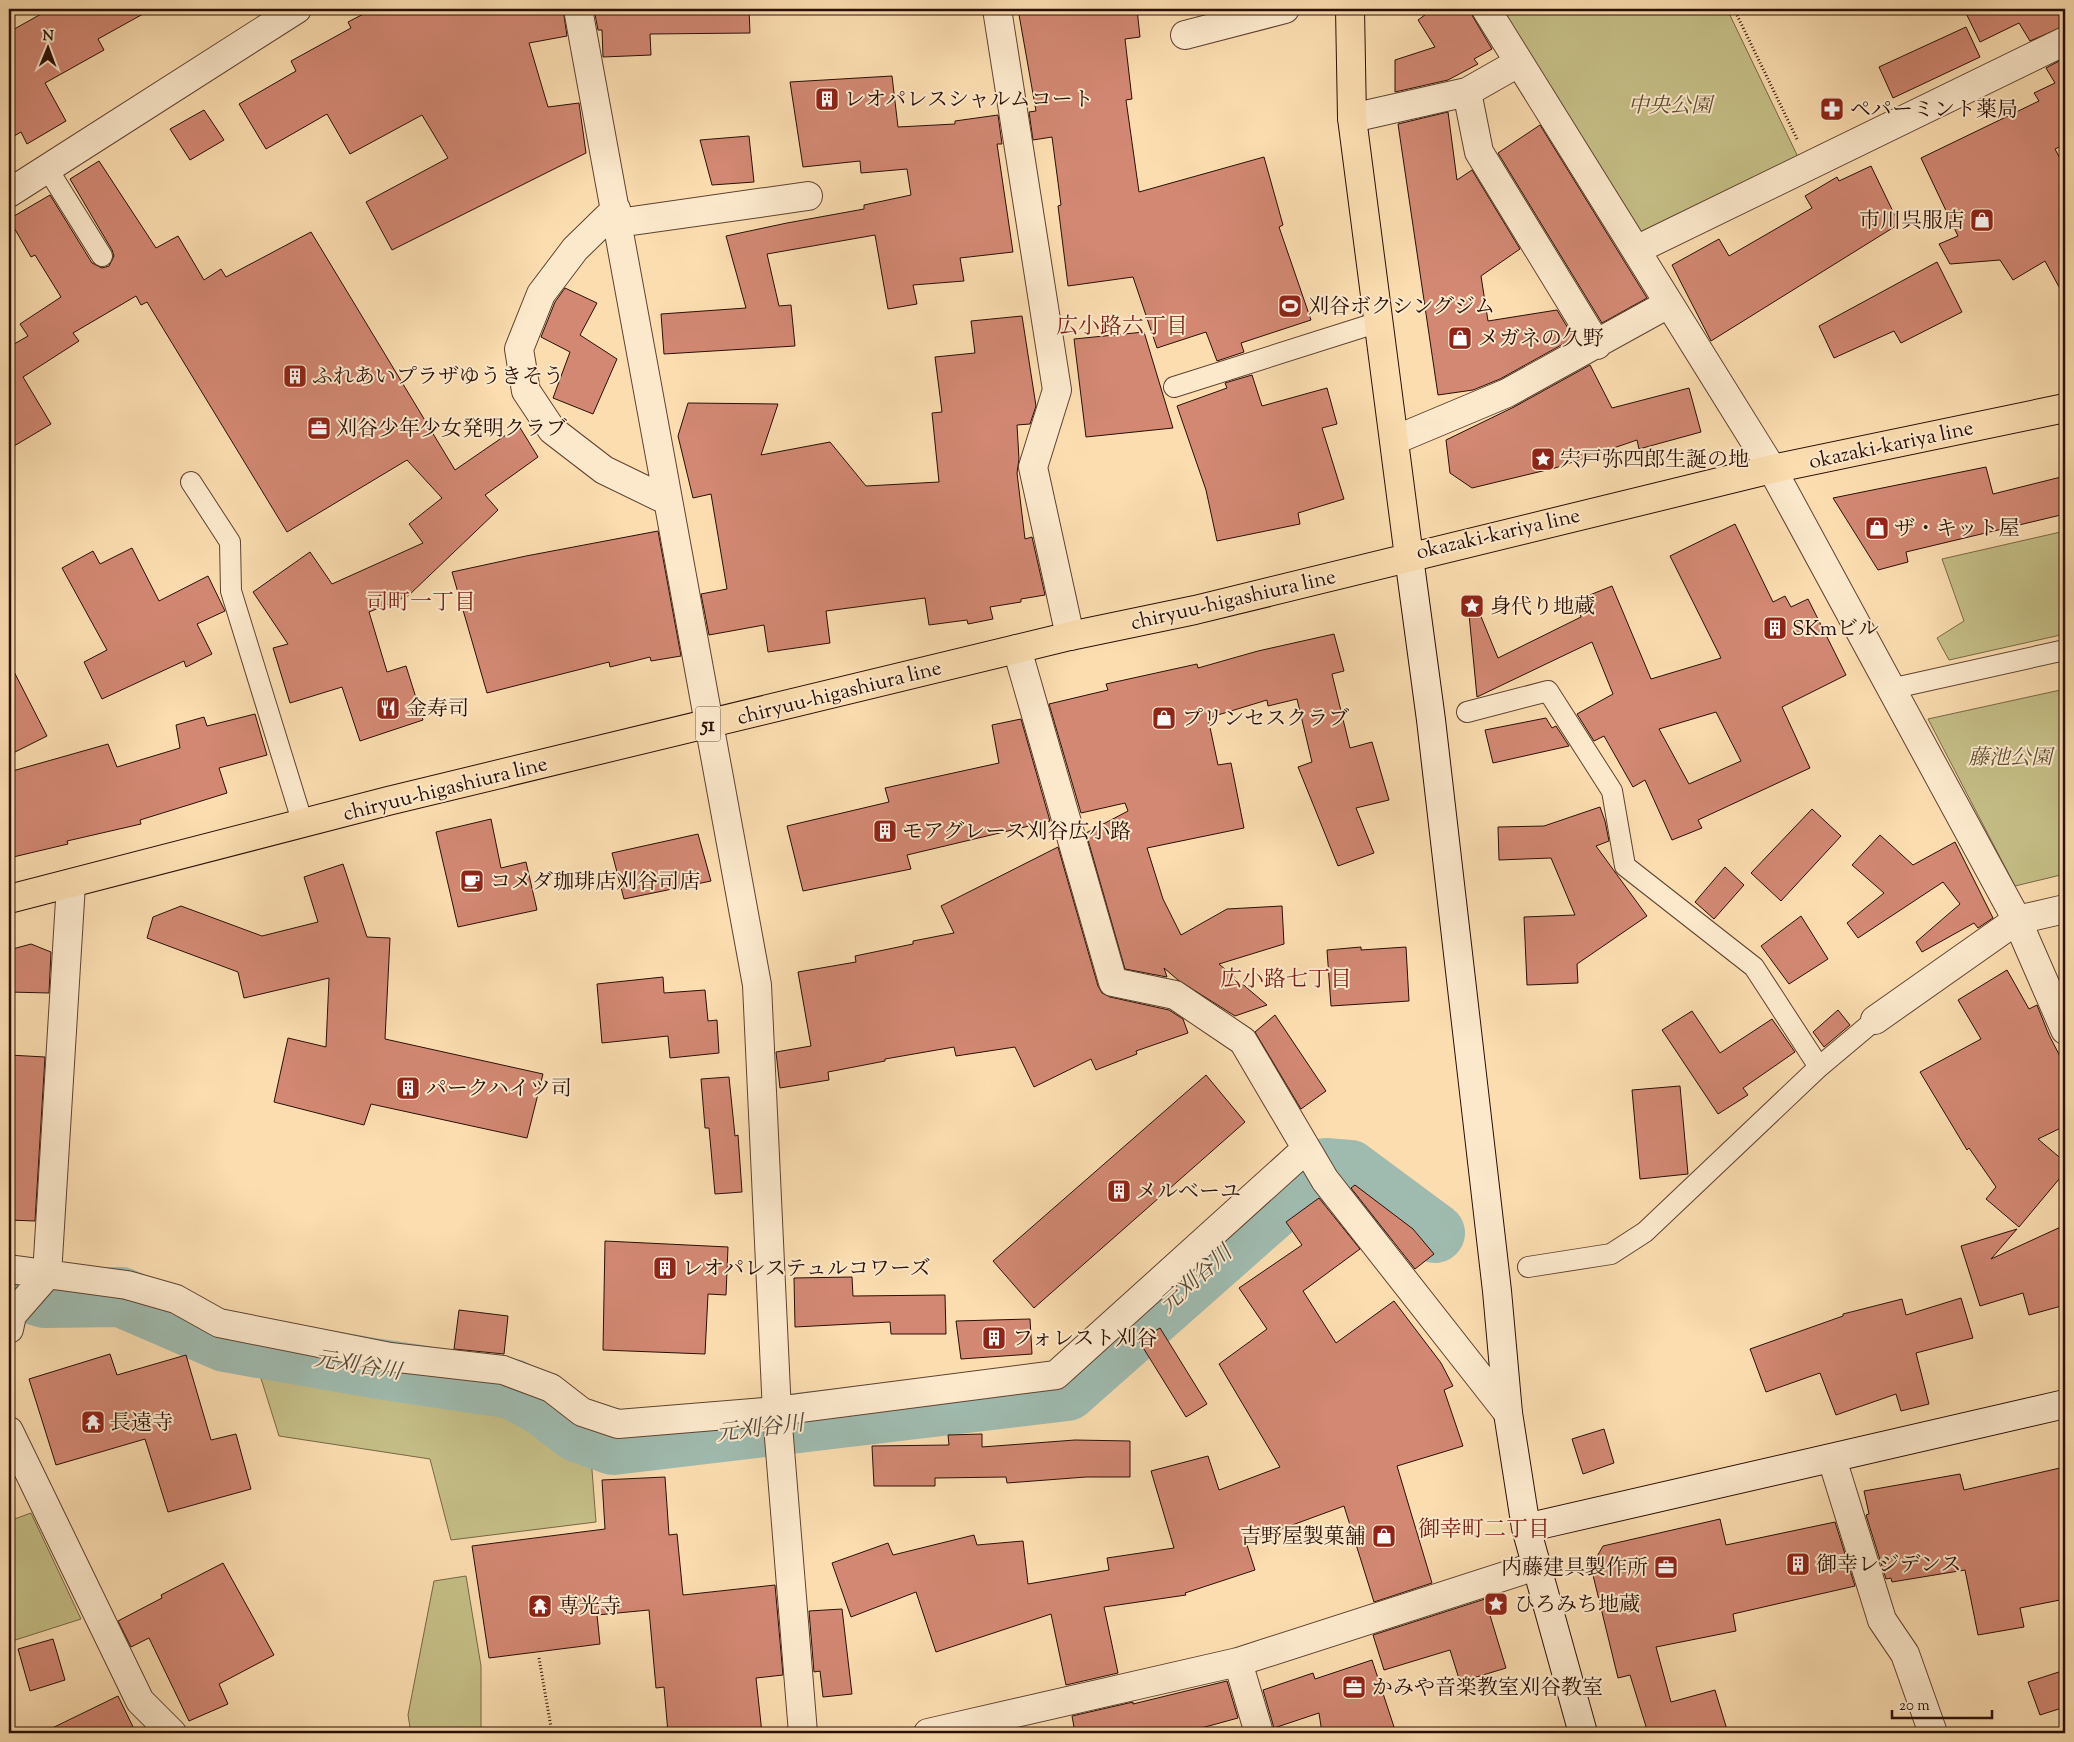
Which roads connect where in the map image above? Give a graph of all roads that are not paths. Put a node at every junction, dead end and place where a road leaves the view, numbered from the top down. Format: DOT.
graph roads {
  1 [pos="296,9"];
  2 [pos="578,9"];
  3 [pos="997,9"];
  4 [pos="1285,9"];
  5 [pos="1350,9"];
  6 [pos="1486,9"];
  7 [pos="1185,36"];
  8 [pos="2065,41"];
  9 [pos="1518,63"];
  10 [pos="1467,92"];
  11 [pos="1352,118"];
  12 [pos="48,168"];
  13 [pos="9,193"];
  14 [pos="808,196"];
  15 [pos="617,216"];
  16 [pos="1636,250"];
  17 [pos="102,256"];
  18 [pos="1668,304"];
  19 [pos="1379,322"];
  20 [pos="1597,345"];
  21 [pos="1174,387"];
  22 [pos="2065,408"];
  23 [pos="1395,440"];
  24 [pos="1772,468"];
  25 [pos="191,482"];
  26 [pos="668,501"];
  27 [pos="1408,557"];
  28 [pos="1070,636"];
  29 [pos="1017,648"];
  30 [pos="2065,650"];
  31 [pos="1890,689"];
  32 [pos="1467,712"];
  33 [pos="710,724"];
  34 [pos="303,824"];
  35 [pos="71,884"];
  36 [pos="9,899"];
  37 [pos="2065,909"];
  38 [pos="2017,920"];
  39 [pos="1875,1020"];
  40 [pos="2065,1030"];
  41 [pos="1819,1067"];
  42 [pos="1314,1163"];
  43 [pos="1528,1267"];
  44 [pos="9,1269"];
  45 [pos="46,1276"];
  46 [pos="11,1322"];
  47 [pos="2065,1404"];
  48 [pos="777,1412"];
  49 [pos="1508,1413"];
  50 [pos="9,1431"];
  51 [pos="1832,1459"];
  52 [pos="1526,1528"];
  53 [pos="1536,1566"];
  54 [pos="1238,1662"];
  55 [pos="172,1733"];
  56 [pos="803,1733"];
  57 [pos="928,1733"];
  58 [pos="1259,1733"];
  59 [pos="1583,1733"];
  60 [pos="1934,1733"];
  1 -- 12 [label="street"];
  2 -- 15 [label="street"];
  3 -- 28 [label="street"];
  4 -- 7 [label="street"];
  5 -- 11 [label="main road, okazaki-kariya line"];
  6 -- 9 [label="street"];
  8 -- 16 [label="street"];
  9 -- 10 [label="street"];
  9 -- 16 [label="street"];
  10 -- 11 [label="street"];
  10 -- 20 [label="street"];
  11 -- 19 [label="main road, okazaki-kariya line"];
  12 -- 13 [label="street"];
  12 -- 17 [label="lane"];
  14 -- 15 [label="street"];
  15 -- 26 [label="street"];
  15 -- 26 [label="street"];
  16 -- 18 [label="street"];
  18 -- 20 [label="street"];
  18 -- 24 [label="street"];
  19 -- 21 [label="lane"];
  19 -- 23 [label="main road, okazaki-kariya line"];
  20 -- 23 [label="street"];
  22 -- 24 [label="main road, okazaki-kariya line"];
  23 -- 27 [label="main road, okazaki-kariya line"];
  24 -- 27 [label="main road, okazaki-kariya line"];
  24 -- 31 [label="street"];
  25 -- 34 [label="lane"];
  26 -- 33 [label="street"];
  27 -- 28 [label="main road, chiryuu-higashiura line / 51"];
  27 -- 49 [label="street"];
  28 -- 29 [label="main road, chiryuu-higashiura line / 51"];
  29 -- 33 [label="main road, chiryuu-higashiura line / 51"];
  29 -- 42 [label="street"];
  30 -- 31 [label="lane"];
  31 -- 38 [label="street"];
  32 -- 41 [label="lane"];
  33 -- 34 [label="main road, chiryuu-higashiura line / 51"];
  33 -- 48 [label="street"];
  34 -- 35 [label="main road, chiryuu-higashiura line / 51"];
  35 -- 36 [label="main road, chiryuu-higashiura line / 51"];
  35 -- 45 [label="street"];
  37 -- 38 [label="street"];
  38 -- 39 [label="street"];
  38 -- 40 [label="street"];
  39 -- 41 [label="lane"];
  41 -- 43 [label="lane"];
  42 -- 48 [label="street"];
  42 -- 49 [label="street"];
  44 -- 45 [label="street"];
  45 -- 46 [label="street"];
  45 -- 48 [label="street"];
  47 -- 51 [label="street"];
  48 -- 56 [label="street"];
  49 -- 52 [label="street"];
  50 -- 55 [label="street"];
  51 -- 52 [label="street"];
  51 -- 60 [label="street"];
  52 -- 53 [label="street"];
  53 -- 54 [label="street"];
  53 -- 59 [label="street"];
  54 -- 57 [label="street"];
  54 -- 58 [label="street"];
}
